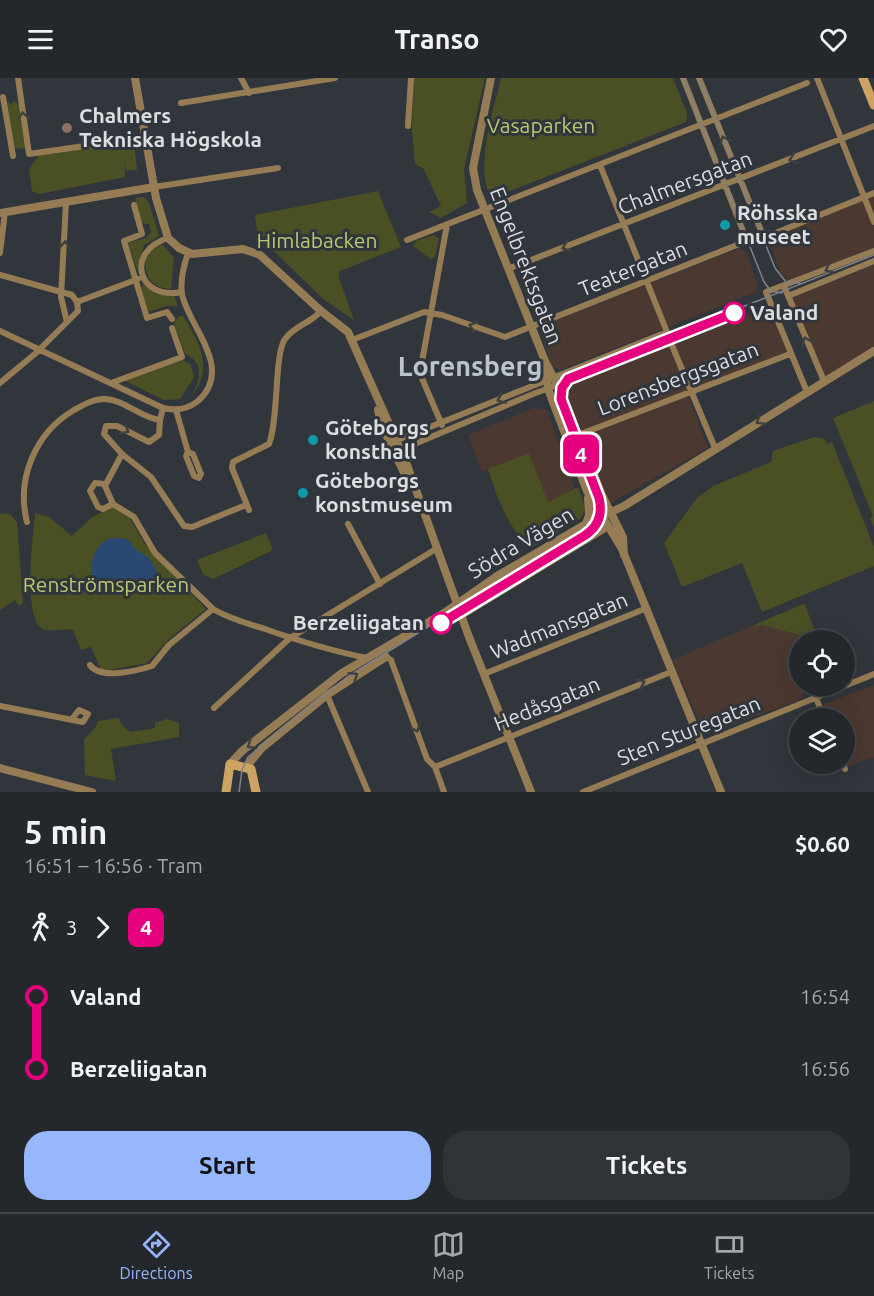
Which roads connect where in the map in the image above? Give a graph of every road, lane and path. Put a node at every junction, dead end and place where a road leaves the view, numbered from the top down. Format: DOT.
graph roads {
  1 [pos="18,78"];
  2 [pos="135,78"];
  3 [pos="241,78"];
  4 [pos="335,78"];
  5 [pos="411,78"];
  6 [pos="491,78"];
  7 [pos="683,78"];
  8 [pos="699,78"];
  9 [pos="818,78"];
  10 [pos="863,78"];
  11 [pos="807,83"];
  12 [pos="249,93"];
  13 [pos="3,97"];
  14 [pos="181,104"];
  15 [pos="874,105"];
  16 [pos="716,119"];
  17 [pos="702,125"];
  18 [pos="408,126"];
  19 [pos="874,126"];
  20 [pos="133,139"];
  21 [pos="841,140"];
  22 [pos="13,156"];
  23 [pos="600,165"];
  24 [pos="278,168"];
  25 [pos="740,179"];
  26 [pos="723,185"];
  27 [pos="154,187"];
  28 [pos="874,193"];
  29 [pos="864,197"];
  30 [pos="66,202"];
  31 [pos="134,205"];
  32 [pos="482,209"];
  33 [pos="2,213"];
  34 [pos="874,222"];
  35 [pos="624,224"];
  36 [pos="447,225"];
  37 [pos="168,238"];
  38 [pos="407,240"];
  39 [pos="874,251"];
  40 [pos="188,253"];
  41 [pos="0,254"];
  42 [pos="874,261"];
  43 [pos="508,269"];
  44 [pos="0,275"];
  45 [pos="140,278"];
  46 [pos="646,281"];
  47 [pos="783,286"];
  48 [pos="62,292"];
  49 [pos="182,292"];
  50 [pos="788,296"];
  51 [pos="77,302"];
  52 [pos="321,311"];
  53 [pos="432,313"];
  54 [pos="172,320"];
  55 [pos="67,322"];
  56 [pos="532,327"];
  57 [pos="172,328"];
  58 [pos="0,331"];
  59 [pos="352,340"];
  60 [pos="41,348"];
  61 [pos="874,351"];
  62 [pos="790,354"];
  63 [pos="545,361"];
  64 [pos="554,377"];
  65 [pos="545,380"];
  66 [pos="824,381"];
  67 [pos="0,382"];
  68 [pos="111,383"];
  69 [pos="558,386"];
  70 [pos="548,389"];
  71 [pos="690,392"];
  72 [pos="807,392"];
  73 [pos="163,408"];
  74 [pos="176,410"];
  75 [pos="160,420"];
  76 [pos="441,423"];
  77 [pos="444,432"];
  78 [pos="578,435"];
  79 [pos="392,440"];
  80 [pos="715,448"];
  81 [pos="397,451"];
  82 [pos="188,452"];
  83 [pos="122,454"];
  84 [pos="105,484"];
  85 [pos="586,491"];
  86 [pos="113,504"];
  87 [pos="610,514"];
  88 [pos="602,518"];
  89 [pos="27,522"];
  90 [pos="348,524"];
  91 [pos="586,524"];
  92 [pos="608,526"];
  93 [pos="436,549"];
  94 [pos="624,555"];
  95 [pos="380,584"];
  96 [pos="457,603"];
  97 [pos="647,608"];
  98 [pos="213,609"];
  99 [pos="461,615"];
  100 [pos="290,638"];
  101 [pos="348,656"];
  102 [pos="386,657"];
  103 [pos="368,658"];
  104 [pos="90,665"];
  105 [pos="352,668"];
  106 [pos="671,672"];
  107 [pos="484,674"];
  108 [pos="874,674"];
  109 [pos="327,695"];
  110 [pos="816,698"];
  111 [pos="0,706"];
  112 [pos="214,708"];
  113 [pos="820,708"];
  114 [pos="72,719"];
  115 [pos="509,737"];
  116 [pos="702,743"];
  117 [pos="230,764"];
  118 [pos="246,767"];
  119 [pos="435,767"];
  120 [pos="0,768"];
  121 [pos="92,792"];
  122 [pos="226,792"];
  123 [pos="256,792"];
  124 [pos="368,792"];
  125 [pos="444,792"];
  126 [pos="531,792"];
  127 [pos="583,792"];
  128 [pos="721,792"];
  20 -- 1 [label="street, one-way"];
  2 -- 27 [label="street"];
  3 -- 12 [label="street"];
  4 -- 12 [label="street"];
  5 -- 18 [label="street"];
  6 -- 32 [label="street, Engelbrektsgatan"];
  7 -- 17 [label="street"];
  8 -- 16 [label="street"];
  9 -- 21 [label="street"];
  10 -- 15 [label="main road"];
  11 -- 16 [label="street"];
  12 -- 14 [label="street"];
  13 -- 22 [label="street"];
  16 -- 17 [label="street"];
  25 -- 16 [label="street, one-way"];
  17 -- 23 [label="street"];
  17 -- 26 [label="street"];
  19 -- 21 [label="street, Chalmersgatan"];
  21 -- 25 [label="street, Chalmersgatan, one-way"];
  21 -- 29 [label="street"];
  23 -- 32 [label="street"];
  23 -- 35 [label="street"];
  24 -- 27 [label="street"];
  25 -- 26 [label="street, Chalmersgatan"];
  25 -- 29 [label="street"];
  26 -- 35 [label="street, Chalmersgatan"];
  26 -- 46 [label="street, Teatergatan"];
  27 -- 30 [label="street"];
  27 -- 37 [label="street"];
  28 -- 29 [label="street"];
  29 -- 34 [label="street"];
  30 -- 33 [label="street"];
  48 -- 30 [label="street, one-way"];
  31 -- 45 [label="street"];
  32 -- 36 [label="street"];
  32 -- 43 [label="street, Engelbrektsgatan"];
  33 -- 41 [label="street"];
  35 -- 43 [label="street, Chalmersgatan, one-way"];
  35 -- 46 [label="street"];
  36 -- 38 [label="street"];
  36 -- 53 [label="street"];
  37 -- 40 [label="street"];
  37 -- 45 [label="street"];
  39 -- 47 [label="street, one-way"];
  40 -- 49 [label="street"];
  40 -- 52 [label="street"];
  42 -- 50 [label="street"];
  43 -- 56 [label="street, Engelbrektsgatan"];
  44 -- 48 [label="street"];
  45 -- 49 [label="street"];
  45 -- 51 [label="street"];
  45 -- 54 [label="street"];
  46 -- 56 [label="street, Teatergatan"];
  46 -- 64 [label="street"];
  47 -- 50 [label="street"];
  47 -- 62 [label="street"];
  48 -- 51 [label="street"];
  48 -- 55 [label="street"];
  49 -- 74 [label="street"];
  66 -- 50 [label="street, one-way"];
  51 -- 55 [label="street"];
  52 -- 59 [label="street"];
  52 -- 83 [label="street"];
  56 -- 53 [label="street, Teatergatan, one-way"];
  53 -- 59 [label="street"];
  53 -- 76 [label="street"];
  55 -- 60 [label="street"];
  56 -- 63 [label="street, Engelbrektsgatan"];
  57 -- 68 [label="street"];
  58 -- 60 [label="street"];
  59 -- 79 [label="street"];
  60 -- 67 [label="street"];
  60 -- 68 [label="street"];
  61 -- 66 [label="street, Södra Vägen"];
  62 -- 71 [label="street, Lorensbergsgatan"];
  62 -- 72 [label="street"];
  63 -- 64 [label="street, Engelbrektsgatan"];
  63 -- 65 [label="street, Engelbrektsgatan"];
  64 -- 65 [label="street"];
  64 -- 69 [label="street, Engelbrektsgatan"];
  65 -- 70 [label="street, Engelbrektsgatan"];
  65 -- 76 [label="street, one-way"];
  66 -- 72 [label="street, Södra Vägen"];
  68 -- 73 [label="street"];
  69 -- 70 [label="street"];
  69 -- 71 [label="street"];
  69 -- 78 [label="street, Engelbrektsgatan"];
  70 -- 77 [label="street"];
  70 -- 85 [label="street, Engelbrektsgatan"];
  71 -- 78 [label="street, Lorensbergsgatan"];
  71 -- 80 [label="street"];
  72 -- 80 [label="street, Södra Vägen, one-way"];
  73 -- 74 [label="street"];
  73 -- 75 [label="street"];
  74 -- 82 [label="street"];
  83 -- 75 [label="street, one-way"];
  75 -- 89 [label="street"];
  76 -- 77 [label="street"];
  76 -- 79 [label="street"];
  77 -- 81 [label="street"];
  78 -- 87 [label="street, Engelbrektsgatan"];
  79 -- 81 [label="street"];
  80 -- 87 [label="street, Södra Vägen"];
  81 -- 93 [label="street"];
  83 -- 84 [label="street"];
  84 -- 86 [label="street"];
  84 -- 86 [label="street"];
  85 -- 88 [label="street, Engelbrektsgatan"];
  85 -- 91 [label="street, Engelbrektsgatan"];
  86 -- 98 [label="street"];
  87 -- 88 [label="street, Södra Vägen"];
  87 -- 94 [label="street, Engelbrektsgatan"];
  88 -- 91 [label="street, Södra Vägen"];
  88 -- 92 [label="street, Engelbrektsgatan"];
  90 -- 95 [label="street"];
  91 -- 96 [label="street, Södra Vägen"];
  92 -- 94 [label="street, Engelbrektsgatan"];
  92 -- 99 [label="street, Södra Vägen"];
  93 -- 95 [label="street"];
  93 -- 96 [label="street"];
  94 -- 97 [label="street, Engelbrektsgatan"];
  95 -- 100 [label="street"];
  96 -- 99 [label="street"];
  96 -- 103 [label="street, Södra Vägen"];
  97 -- 106 [label="street, Engelbrektsgatan"];
  97 -- 107 [label="street, Wadmansgatan"];
  98 -- 100 [label="street"];
  98 -- 104 [label="street"];
  99 -- 107 [label="street"];
  100 -- 101 [label="street"];
  100 -- 112 [label="street"];
  101 -- 103 [label="street"];
  101 -- 105 [label="street"];
  109 -- 102 [label="street, one-way"];
  102 -- 119 [label="street, one-way"];
  103 -- 105 [label="street, Södra Vägen"];
  105 -- 117 [label="street, Södra Vägen, one-way"];
  115 -- 106 [label="street, Hedåsgatan, one-way"];
  106 -- 116 [label="street, Engelbrektsgatan"];
  107 -- 115 [label="street"];
  108 -- 110 [label="street, Sten Sturegatan"];
  109 -- 118 [label="street"];
  109 -- 124 [label="street"];
  110 -- 113 [label="street"];
  110 -- 116 [label="street, Sten Sturegatan"];
  111 -- 114 [label="street"];
  115 -- 119 [label="street, Hedåsgatan"];
  115 -- 126 [label="street"];
  116 -- 127 [label="street, Sten Sturegatan"];
  116 -- 128 [label="street, Engelbrektsgatan"];
  117 -- 118 [label="main road"];
  117 -- 122 [label="main road"];
  118 -- 123 [label="main road"];
  119 -- 125 [label="street"];
  120 -- 121 [label="street"];
}
